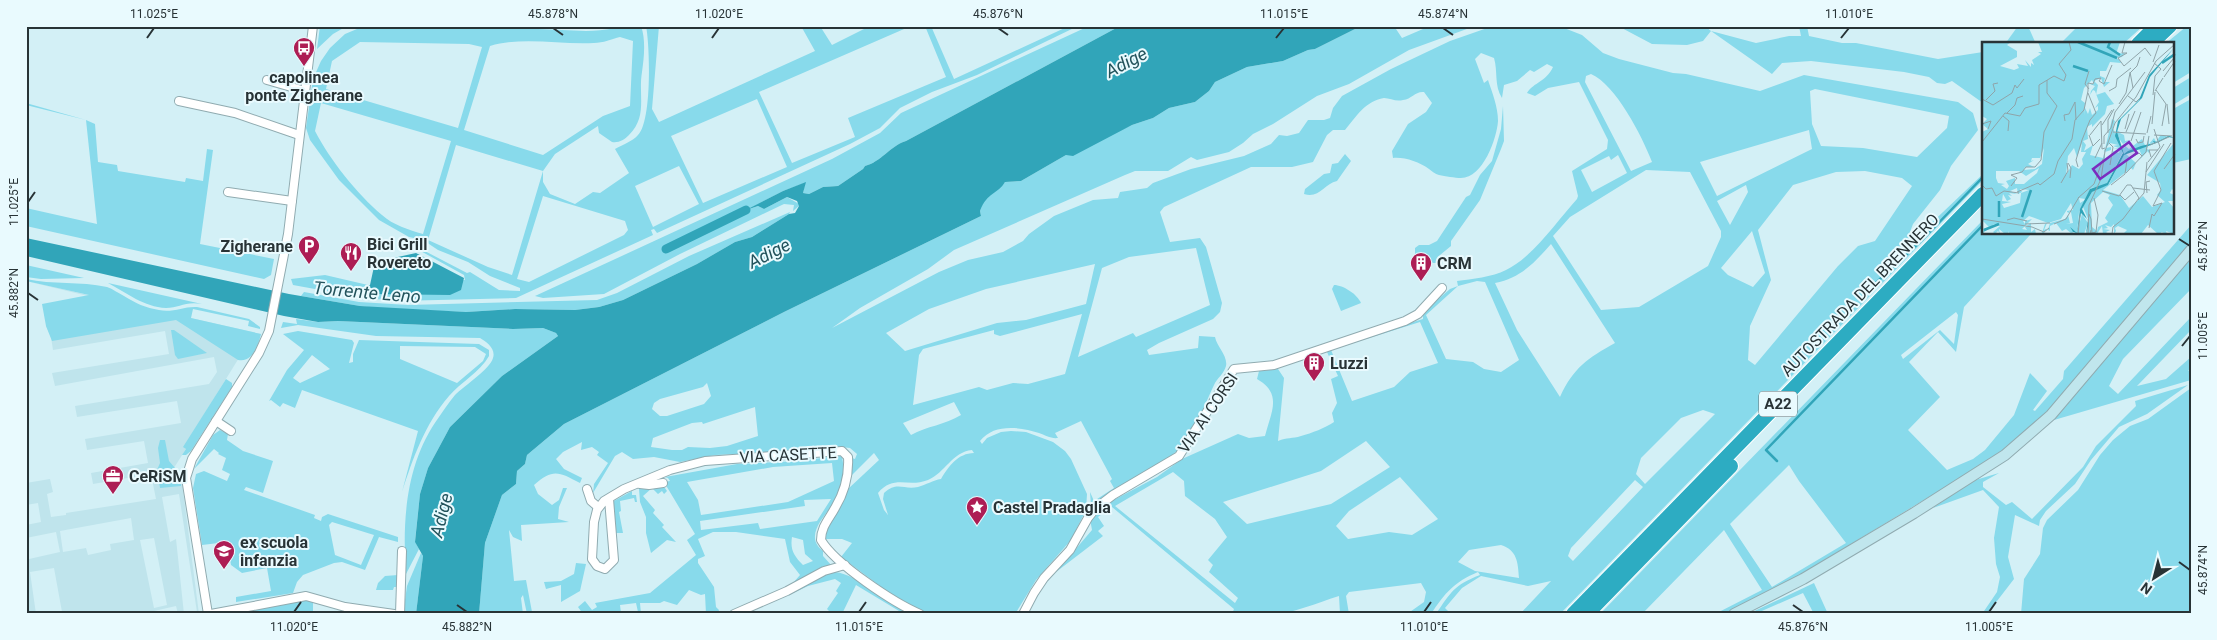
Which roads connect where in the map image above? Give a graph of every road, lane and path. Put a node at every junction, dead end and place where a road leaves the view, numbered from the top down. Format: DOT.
graph roads {
  1 [pos="313,26"];
  2 [pos="2156,26"];
  3 [pos="2170,26"];
  4 [pos="2140,42"];
  5 [pos="2153,42"];
  6 [pos="267,80"];
  7 [pos="305,91"];
  8 [pos="179,101"];
  9 [pos="299,135"];
  10 [pos="228,192"];
  11 [pos="1982,195"];
  12 [pos="292,201"];
  13 [pos="1982,208"];
  14 [pos="2191,250"];
  15 [pos="1442,288"];
  16 [pos="216,421"];
  17 [pos="230,428"];
  18 [pos="662,483"];
  19 [pos="638,484"];
  20 [pos="588,489"];
  21 [pos="609,499"];
  22 [pos="598,507"];
  23 [pos="402,551"];
  24 [pos="845,564"];
  25 [pos="1023,613"];
  26 [pos="210,614"];
  27 [pos="394,614"];
  28 [pos="400,614"];
  29 [pos="734,614"];
  30 [pos="920,614"];
  31 [pos="1573,614"];
  32 [pos="1587,614"];
  33 [pos="1734,614"];
  1 -- 7 [label="street"];
  2 -- 4 [label="highway"];
  3 -- 5 [label="highway"];
  6 -- 7 [label="street"];
  7 -- 9 [label="street"];
  8 -- 9 [label="street"];
  9 -- 12 [label="street"];
  10 -- 12 [label="street"];
  11 -- 31 [label="highway, AUTOSTRADA DEL BRENNERO / A22"];
  12 -- 16 [label="street"];
  13 -- 32 [label="highway, AUTOSTRADA DEL BRENNERO / A22"];
  14 -- 33 [label="main road"];
  15 -- 25 [label="street, VIA AI CORSI"];
  16 -- 17 [label="street"];
  16 -- 26 [label="street"];
  18 -- 19 [label="street"];
  19 -- 21 [label="street, VIA CASETTE"];
  19 -- 24 [label="street, VIA CASETTE"];
  20 -- 22 [label="street"];
  21 -- 22 [label="street, VIA CASETTE"];
  21 -- 22 [label="street"];
  23 -- 28 [label="street"];
  24 -- 29 [label="street"];
  24 -- 30 [label="street"];
  26 -- 27 [label="street"];
}
